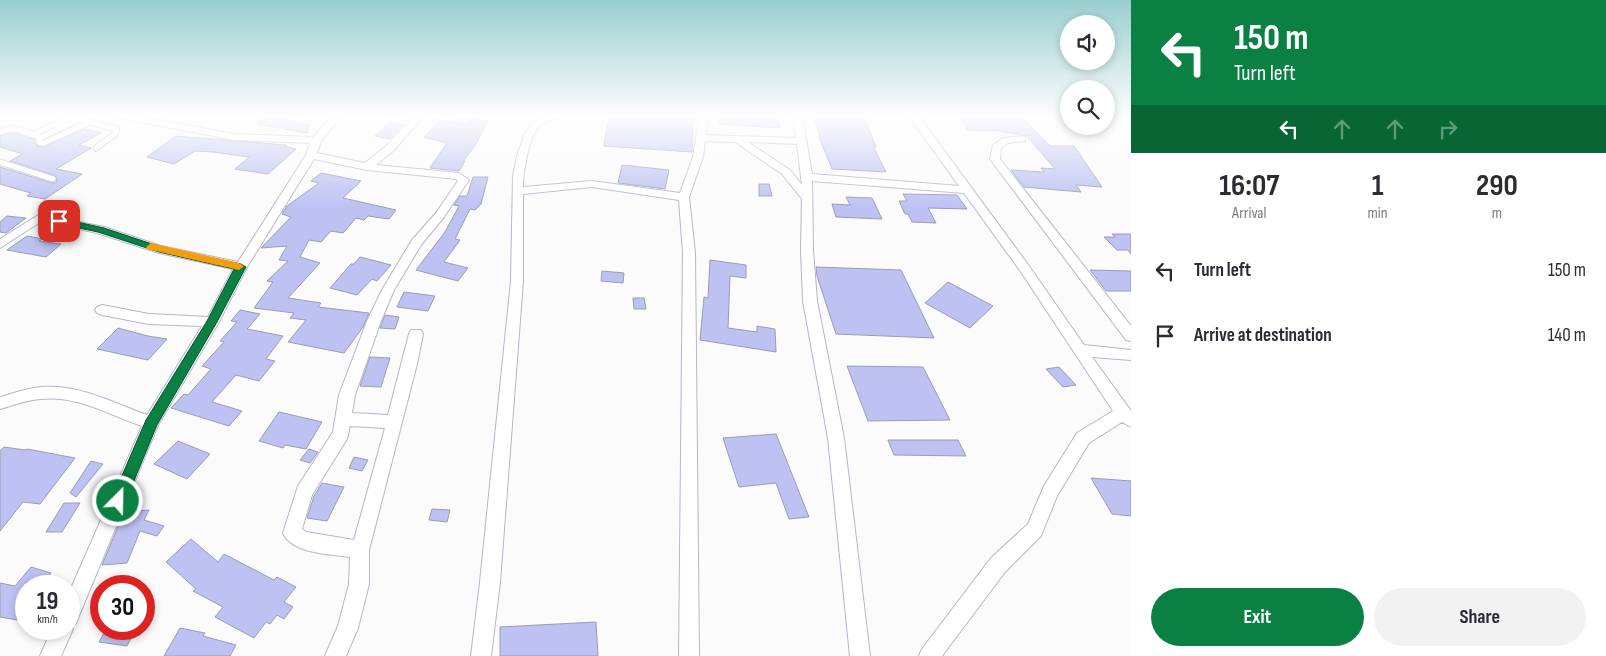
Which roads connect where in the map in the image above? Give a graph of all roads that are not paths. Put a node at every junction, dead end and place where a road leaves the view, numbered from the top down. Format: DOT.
graph roads {
  1 [pos="99,146"];
  2 [pos="314,146"];
  3 [pos="392,146"];
  4 [pos="526,146"];
  5 [pos="700,146"];
  6 [pos="747,146"];
  7 [pos="803,146"];
  8 [pos="935,146"];
  9 [pos="998,146"];
  10 [pos="96,148"];
  11 [pos="311,155"];
  12 [pos="0,162"];
  13 [pos="367,167"];
  14 [pos="807,177"];
  15 [pos="53,179"];
  16 [pos="966,190"];
  17 [pos="518,191"];
  18 [pos="684,197"];
  19 [pos="808,200"];
  20 [pos="0,244"];
  21 [pos="241,267"];
  22 [pos="102,310"];
  23 [pos="212,322"];
  24 [pos="416,334"];
  25 [pos="1131,336"];
  26 [pos="1080,350"];
  27 [pos="1131,355"];
  28 [pos="0,403"];
  29 [pos="1127,417"];
  30 [pos="344,420"];
  31 [pos="395,422"];
  32 [pos="151,423"];
  33 [pos="360,550"];
  34 [pos="80,590"];
  35 [pos="58,640"];
  36 [pos="50,656"];
  37 [pos="336,656"];
  38 [pos="481,656"];
  39 [pos="689,656"];
  40 [pos="860,656"];
  41 [pos="929,656"];
  1 -- 10 [label="lane"];
  2 -- 11 [label="street"];
  3 -- 13 [label="street"];
  4 -- 17 [label="street"];
  5 -- 18 [label="street"];
  6 -- 19 [label="street"];
  7 -- 14 [label="street"];
  8 -- 16 [label="street"];
  9 -- 25 [label="street"];
  11 -- 13 [label="street"];
  11 -- 21 [label="street"];
  12 -- 15 [label="lane"];
  13 -- 30 [label="street"];
  14 -- 16 [label="street"];
  14 -- 19 [label="street"];
  16 -- 26 [label="street"];
  17 -- 18 [label="street"];
  17 -- 38 [label="street"];
  18 -- 39 [label="street"];
  19 -- 40 [label="street"];
  20 -- 21 [label="street"];
  21 -- 23 [label="street"];
  22 -- 23 [label="street"];
  23 -- 32 [label="street"];
  24 -- 31 [label="street"];
  26 -- 27 [label="street"];
  26 -- 29 [label="street"];
  28 -- 32 [label="street"];
  29 -- 41 [label="street"];
  30 -- 31 [label="street"];
  30 -- 33 [label="street"];
  31 -- 33 [label="street"];
  32 -- 34 [label="street"];
  33 -- 37 [label="street"];
  35 -- 36 [label="street"];
}
